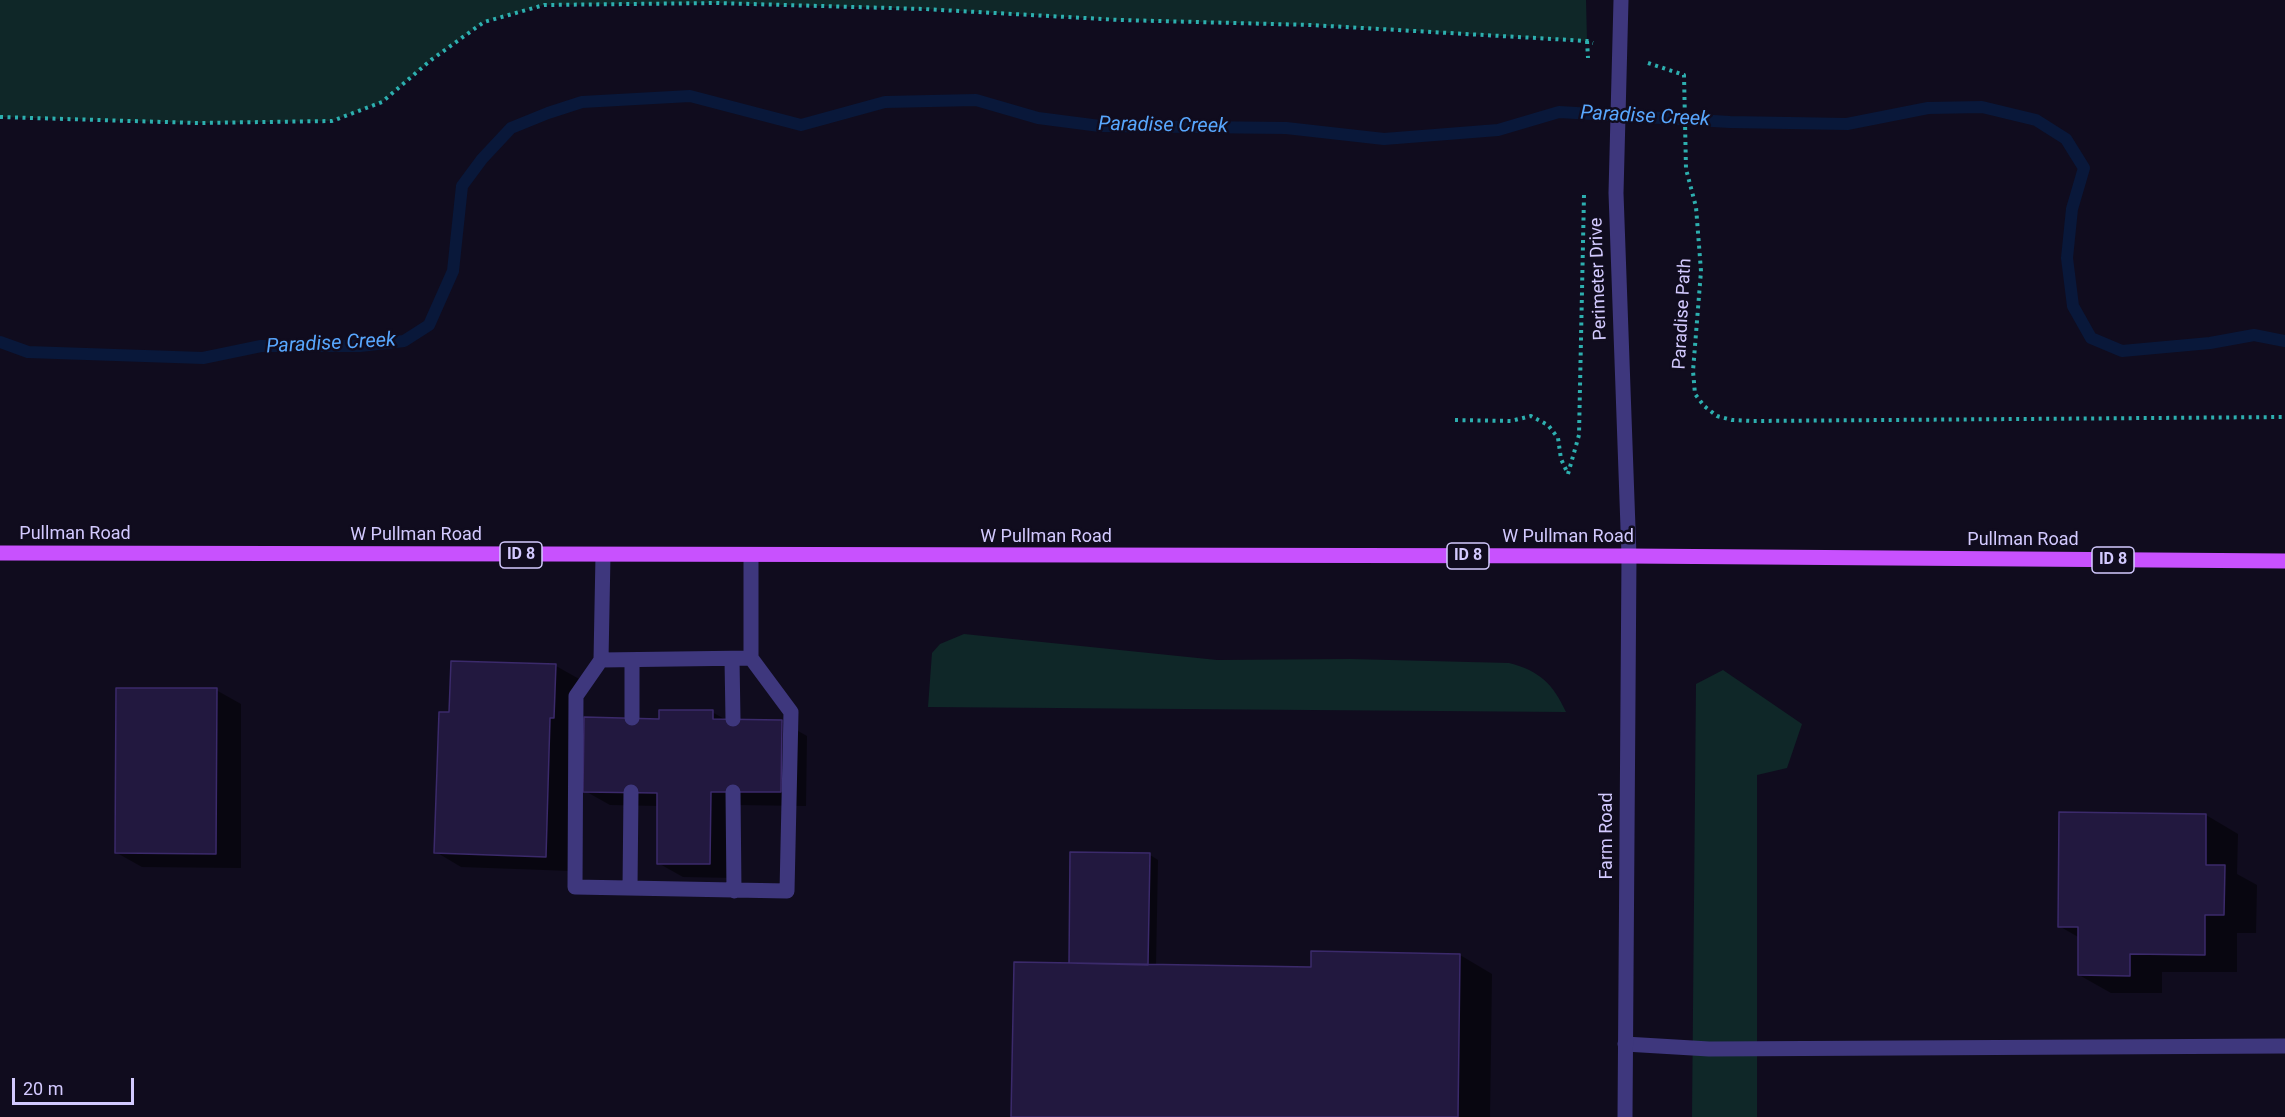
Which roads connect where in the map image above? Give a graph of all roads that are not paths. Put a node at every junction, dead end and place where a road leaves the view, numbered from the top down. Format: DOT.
graph roads {
  1 [pos="1621,0"];
  2 [pos="0,553"];
  3 [pos="151,553"];
  4 [pos="603,555"];
  5 [pos="751,556"];
  6 [pos="1629,556"];
  7 [pos="1942,559"];
  8 [pos="2285,561"];
  9 [pos="751,658"];
  10 [pos="732,659"];
  11 [pos="601,660"];
  12 [pos="632,660"];
  13 [pos="632,718"];
  14 [pos="733,719"];
  15 [pos="631,792"];
  16 [pos="733,792"];
  17 [pos="630,888"];
  18 [pos="734,891"];
  19 [pos="1625,1044"];
  20 [pos="2285,1046"];
  21 [pos="1625,1117"];
  1 -- 6 [label="street, Perimeter Drive"];
  2 -- 3 [label="main road, Pullman Road / ID 8"];
  3 -- 4 [label="main road, W Pullman Road / ID 8"];
  4 -- 5 [label="main road, W Pullman Road / ID 8"];
  4 -- 11 [label="street"];
  5 -- 6 [label="main road, W Pullman Road / ID 8"];
  5 -- 9 [label="street"];
  6 -- 7 [label="main road, W Pullman Road / ID 8"];
  6 -- 19 [label="street, Farm Road"];
  7 -- 8 [label="main road, Pullman Road / ID 8"];
  9 -- 10 [label="street"];
  9 -- 18 [label="street"];
  10 -- 12 [label="street"];
  10 -- 14 [label="street"];
  11 -- 12 [label="street"];
  11 -- 17 [label="street"];
  12 -- 13 [label="street"];
  15 -- 17 [label="street"];
  16 -- 18 [label="street"];
  17 -- 18 [label="street"];
  19 -- 20 [label="street"];
  19 -- 21 [label="street, Farm Road"];
}
